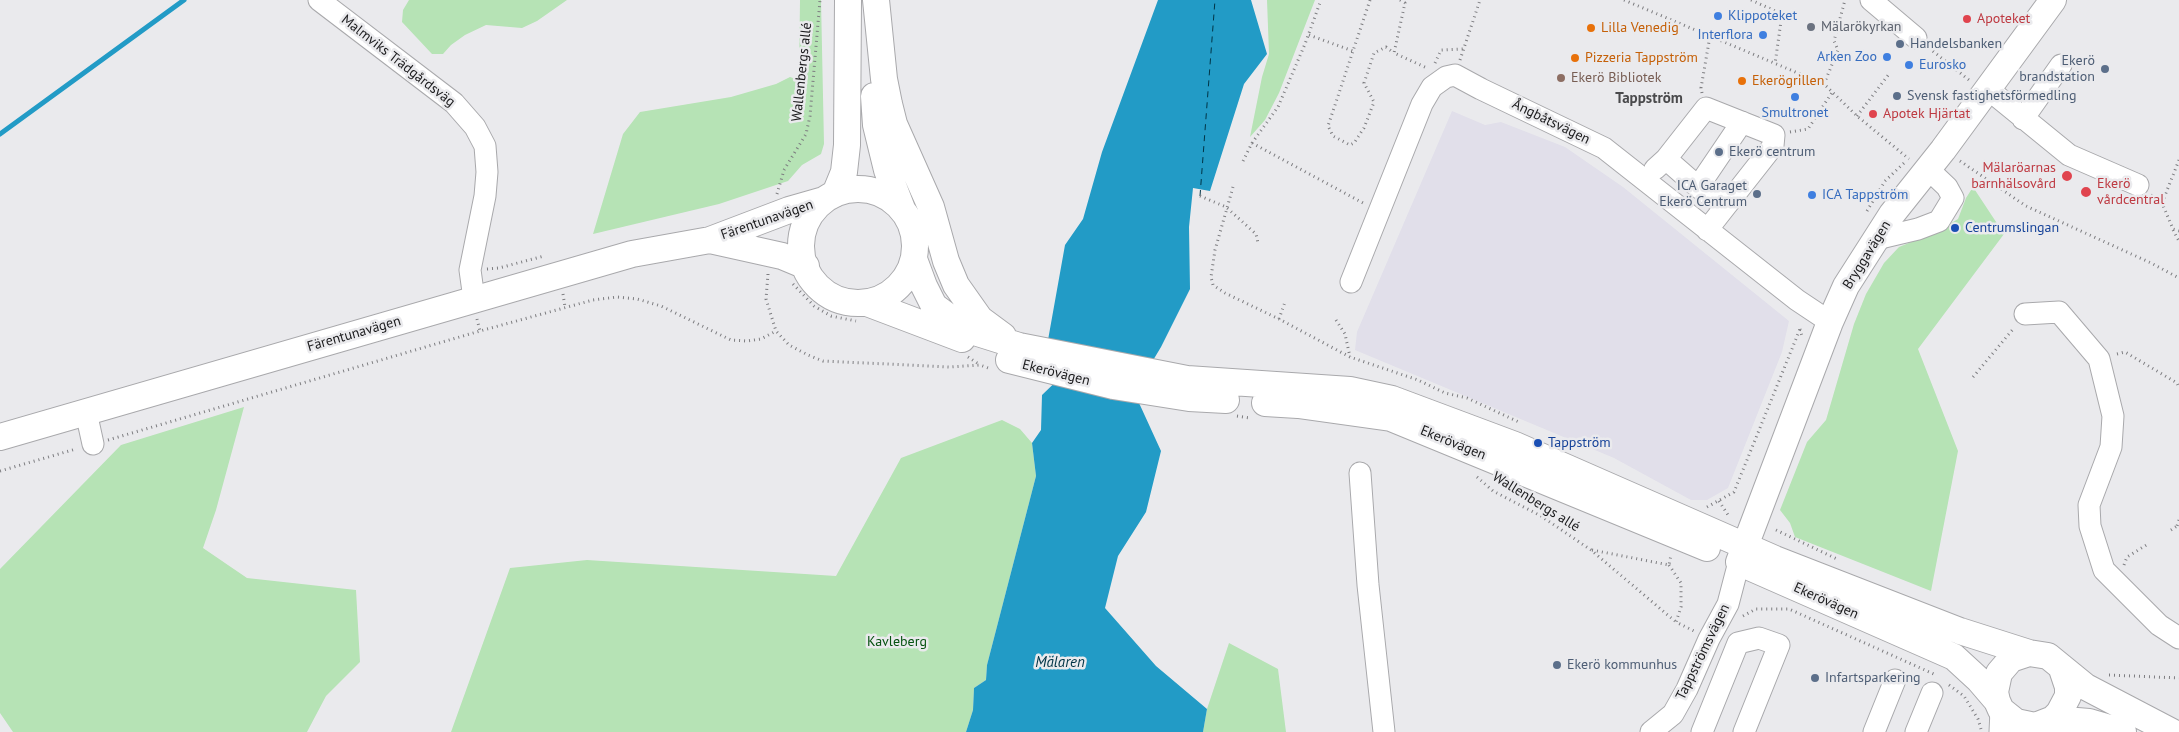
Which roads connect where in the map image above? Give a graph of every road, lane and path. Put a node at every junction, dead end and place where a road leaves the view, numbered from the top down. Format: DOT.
graph roads {
  1 [pos="319,0"];
  2 [pos="820,0"];
  3 [pos="848,0"];
  4 [pos="869,0"];
  5 [pos="876,0"];
  6 [pos="1321,0"];
  7 [pos="1370,0"];
  8 [pos="1400,0"];
  9 [pos="1480,0"];
  10 [pos="1624,0"];
  11 [pos="1751,0"];
  12 [pos="1844,0"];
  13 [pos="2052,0"];
  14 [pos="1630,1"];
  15 [pos="1884,6"];
  16 [pos="1309,35"];
  17 [pos="1710,36"];
  18 [pos="1916,38"];
  19 [pos="1353,51"];
  20 [pos="1394,53"];
  21 [pos="1775,64"];
  22 [pos="2061,65"];
  23 [pos="1888,74"];
  24 [pos="1451,76"];
  25 [pos="1824,84"];
  26 [pos="1980,86"];
  27 [pos="1833,91"];
  28 [pos="1706,108"];
  29 [pos="1857,116"];
  30 [pos="2023,119"];
  31 [pos="1742,122"];
  32 [pos="1774,135"];
  33 [pos="1252,143"];
  34 [pos="1666,159"];
  35 [pos="1926,159"];
  36 [pos="2179,160"];
  37 [pos="1243,161"];
  38 [pos="1645,180"];
  39 [pos="2138,186"];
  40 [pos="1233,187"];
  41 [pos="1698,187"];
  42 [pos="1200,196"];
  43 [pos="829,197"];
  44 [pos="775,200"];
  45 [pos="1724,206"];
  46 [pos="1226,207"];
  47 [pos="902,209"];
  48 [pos="1379,212"];
  49 [pos="2173,229"];
  50 [pos="1707,230"];
  51 [pos="2179,231"];
  52 [pos="1876,239"];
  53 [pos="710,240"];
  54 [pos="2179,241"];
  55 [pos="1258,243"];
  56 [pos="546,256"];
  57 [pos="914,259"];
  58 [pos="470,270"];
  59 [pos="768,274"];
  60 [pos="799,274"];
  61 [pos="2179,278"];
  62 [pos="1351,282"];
  63 [pos="571,292"];
  64 [pos="474,299"];
  65 [pos="1285,302"];
  66 [pos="565,307"];
  67 [pos="865,312"];
  68 [pos="2025,314"];
  69 [pos="1279,318"];
  70 [pos="1336,320"];
  71 [pos="1830,322"];
  72 [pos="1800,329"];
  73 [pos="776,331"];
  74 [pos="963,354"];
  75 [pos="1011,356"];
  76 [pos="1350,357"];
  77 [pos="2099,359"];
  78 [pos="980,365"];
  79 [pos="1973,377"];
  80 [pos="2179,388"];
  81 [pos="1467,398"];
  82 [pos="86,412"];
  83 [pos="0,437"];
  84 [pos="93,444"];
  85 [pos="0,471"];
  86 [pos="1471,471"];
  87 [pos="1360,473"];
  88 [pos="1719,501"];
  89 [pos="1703,507"];
  90 [pos="1730,518"];
  91 [pos="2179,520"];
  92 [pos="2178,527"];
  93 [pos="2171,530"];
  94 [pos="2148,544"];
  95 [pos="1591,550"];
  96 [pos="1673,550"];
  97 [pos="1742,554"];
  98 [pos="1669,565"];
  99 [pos="2111,576"];
  100 [pos="1739,618"];
  101 [pos="1676,622"];
  102 [pos="2179,638"];
  103 [pos="1688,639"];
  104 [pos="2029,653"];
  105 [pos="2062,669"];
  106 [pos="1895,680"];
  107 [pos="1932,692"];
  108 [pos="1999,714"];
  109 [pos="2039,726"];
  110 [pos="1384,732"];
  111 [pos="1651,732"];
  112 [pos="1702,732"];
  113 [pos="1744,732"];
  114 [pos="1874,732"];
  115 [pos="1916,732"];
  116 [pos="1981,732"];
  117 [pos="2123,732"];
  118 [pos="2172,732"];
  1 -- 58 [label="street, Malmviks Trädgårdsväg"];
  2 -- 44 [label="path, Wallenbergs allé"];
  3 -- 43 [label="main road"];
  4 -- 47 [label="main road"];
  5 -- 75 [label="main road, Ekerövägen"];
  6 -- 16 [label="path"];
  7 -- 19 [label="path"];
  8 -- 20 [label="path"];
  9 -- 24 [label="path"];
  10 -- 14 [label="path"];
  11 -- 21 [label="path"];
  12 -- 25 [label="path"];
  13 -- 26 [label="main road, Bryggavägen"];
  14 -- 17 [label="path"];
  15 -- 18 [label="street"];
  16 -- 19 [label="path"];
  16 -- 33 [label="path"];
  17 -- 21 [label="path"];
  17 -- 28 [label="path"];
  18 -- 26 [label="path"];
  19 -- 20 [label="path"];
  20 -- 24 [label="path"];
  21 -- 25 [label="path"];
  22 -- 30 [label="street"];
  23 -- 29 [label="path"];
  24 -- 38 [label="street, Ångbåtsvägen"];
  24 -- 48 [label="street"];
  25 -- 27 [label="path"];
  26 -- 30 [label="street"];
  26 -- 35 [label="main road, Bryggavägen"];
  27 -- 29 [label="path"];
  27 -- 32 [label="path"];
  28 -- 31 [label="street"];
  28 -- 34 [label="street"];
  29 -- 35 [label="path"];
  30 -- 39 [label="street"];
  31 -- 32 [label="street"];
  31 -- 41 [label="street"];
  32 -- 45 [label="street"];
  33 -- 37 [label="path"];
  33 -- 48 [label="path"];
  34 -- 38 [label="street"];
  34 -- 41 [label="street"];
  35 -- 52 [label="main road, Bryggavägen"];
  35 -- 52 [label="street"];
  35 -- 61 [label="path"];
  36 -- 49 [label="path"];
  38 -- 50 [label="street, Ångbåtsvägen"];
  40 -- 46 [label="path"];
  41 -- 45 [label="street"];
  42 -- 46 [label="path"];
  43 -- 47 [label="main road"];
  43 -- 53 [label="main road, Färentunavägen"];
  43 -- 60 [label="main road"];
  45 -- 50 [label="street"];
  46 -- 55 [label="path"];
  46 -- 69 [label="path"];
  47 -- 57 [label="main road"];
  48 -- 62 [label="street"];
  49 -- 51 [label="path"];
  49 -- 54 [label="path"];
  50 -- 71 [label="street, Ångbåtsvägen"];
  52 -- 71 [label="main road, Bryggavägen"];
  53 -- 60 [label="main road, Färentunavägen"];
  53 -- 64 [label="main road, Färentunavägen"];
  56 -- 58 [label="path"];
  57 -- 67 [label="main road"];
  57 -- 75 [label="main road, Ekerövägen"];
  58 -- 64 [label="street, Malmviks Trädgårdsväg"];
  59 -- 73 [label="path"];
  60 -- 67 [label="main road"];
  60 -- 67 [label="path"];
  63 -- 66 [label="path"];
  64 -- 82 [label="main road, Färentunavägen"];
  65 -- 69 [label="path"];
  66 -- 73 [label="path"];
  66 -- 84 [label="path"];
  67 -- 75 [label="main road, Ekerövägen"];
  68 -- 77 [label="street"];
  68 -- 79 [label="path"];
  69 -- 76 [label="path"];
  70 -- 76 [label="path"];
  71 -- 97 [label="main road, Bryggavägen"];
  72 -- 88 [label="path"];
  73 -- 78 [label="path"];
  74 -- 78 [label="path"];
  75 -- 78 [label="path"];
  75 -- 97 [label="main road, Ekerövägen"];
  76 -- 81 [label="path"];
  77 -- 80 [label="path"];
  77 -- 99 [label="street"];
  82 -- 83 [label="main road, Färentunavägen"];
  82 -- 84 [label="street"];
  84 -- 85 [label="path"];
  86 -- 95 [label="path, Wallenbergs allé"];
  87 -- 110 [label="street"];
  88 -- 89 [label="path"];
  88 -- 90 [label="path"];
  91 -- 92 [label="path"];
  92 -- 93 [label="path"];
  94 -- 99 [label="path"];
  95 -- 98 [label="path"];
  95 -- 101 [label="path, Wallenbergs allé"];
  96 -- 98 [label="path"];
  97 -- 104 [label="main road, Ekerövägen"];
  97 -- 108 [label="main road, Ekerövägen"];
  97 -- 111 [label="street, Tappströmsvägen"];
  98 -- 101 [label="path"];
  99 -- 102 [label="street"];
  100 -- 116 [label="path"];
  101 -- 103 [label="path, Wallenbergs allé"];
  104 -- 105 [label="main road, Ekerövägen"];
  104 -- 108 [label="main road"];
  105 -- 109 [label="main road"];
  105 -- 118 [label="main road, Ekerövägen"];
  106 -- 114 [label="street"];
  107 -- 115 [label="street"];
  108 -- 109 [label="main road, Ekerövägen"];
  109 -- 117 [label="main road, Ekerövägen"];
  112 -- 113 [label="street"];
}
